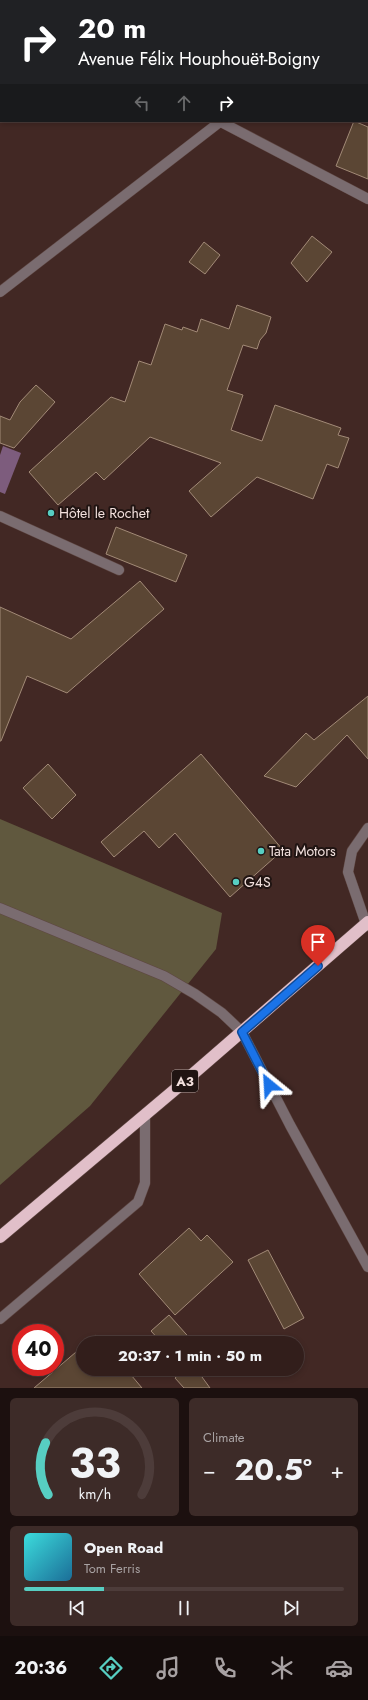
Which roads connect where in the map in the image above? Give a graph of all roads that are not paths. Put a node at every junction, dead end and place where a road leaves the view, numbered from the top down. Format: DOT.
graph roads {
  1 [pos="220,122"];
  2 [pos="223,122"];
  3 [pos="368,198"];
  4 [pos="0,292"];
  5 [pos="0,516"];
  6 [pos="119,570"];
  7 [pos="368,828"];
  8 [pos="0,908"];
  9 [pos="367,924"];
  10 [pos="242,1032"];
  11 [pos="145,1115"];
  12 [pos="0,1237"];
  13 [pos="368,1267"];
  14 [pos="0,1319"];
  1 -- 4 [label="street"];
  2 -- 3 [label="street"];
  5 -- 6 [label="street"];
  7 -- 9 [label="street"];
  8 -- 10 [label="street"];
  9 -- 10 [label="highway, A3"];
  10 -- 11 [label="highway, A3"];
  10 -- 13 [label="street"];
  11 -- 12 [label="highway, A3"];
  11 -- 14 [label="street"];
}
